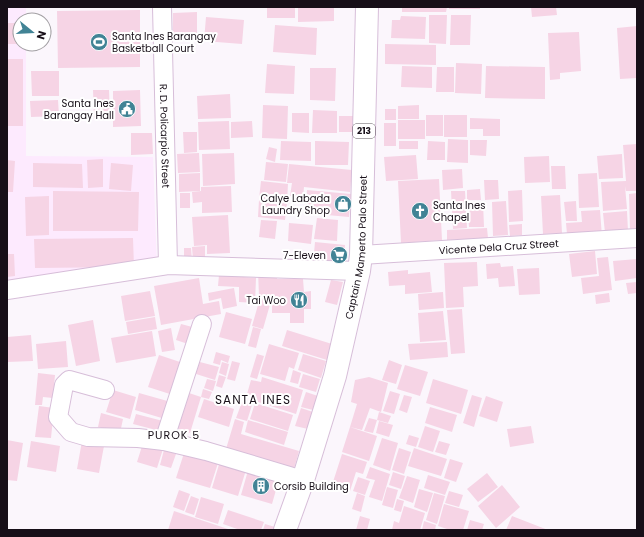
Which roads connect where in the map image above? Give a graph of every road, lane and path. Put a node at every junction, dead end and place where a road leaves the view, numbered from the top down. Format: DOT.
graph roads {
  1 [pos="162,7"];
  2 [pos="367,7"];
  3 [pos="637,238"];
  4 [pos="360,263"];
  5 [pos="168,265"];
  6 [pos="7,290"];
  7 [pos="202,324"];
  8 [pos="105,390"];
  9 [pos="164,441"];
  10 [pos="303,480"];
  11 [pos="285,530"];
  1 -- 5 [label="street, R. D. Policarpio Street"];
  2 -- 4 [label="main road, Captain Mamerto Palo Street / 213"];
  3 -- 4 [label="street, Vicente Dela Cruz Street"];
  4 -- 5 [label="street"];
  4 -- 10 [label="main road, Captain Mamerto Palo Street / 213"];
  5 -- 6 [label="street"];
  7 -- 9 [label="street"];
  8 -- 9 [label="street"];
  9 -- 10 [label="street"];
  10 -- 11 [label="main road, 213"];
}
